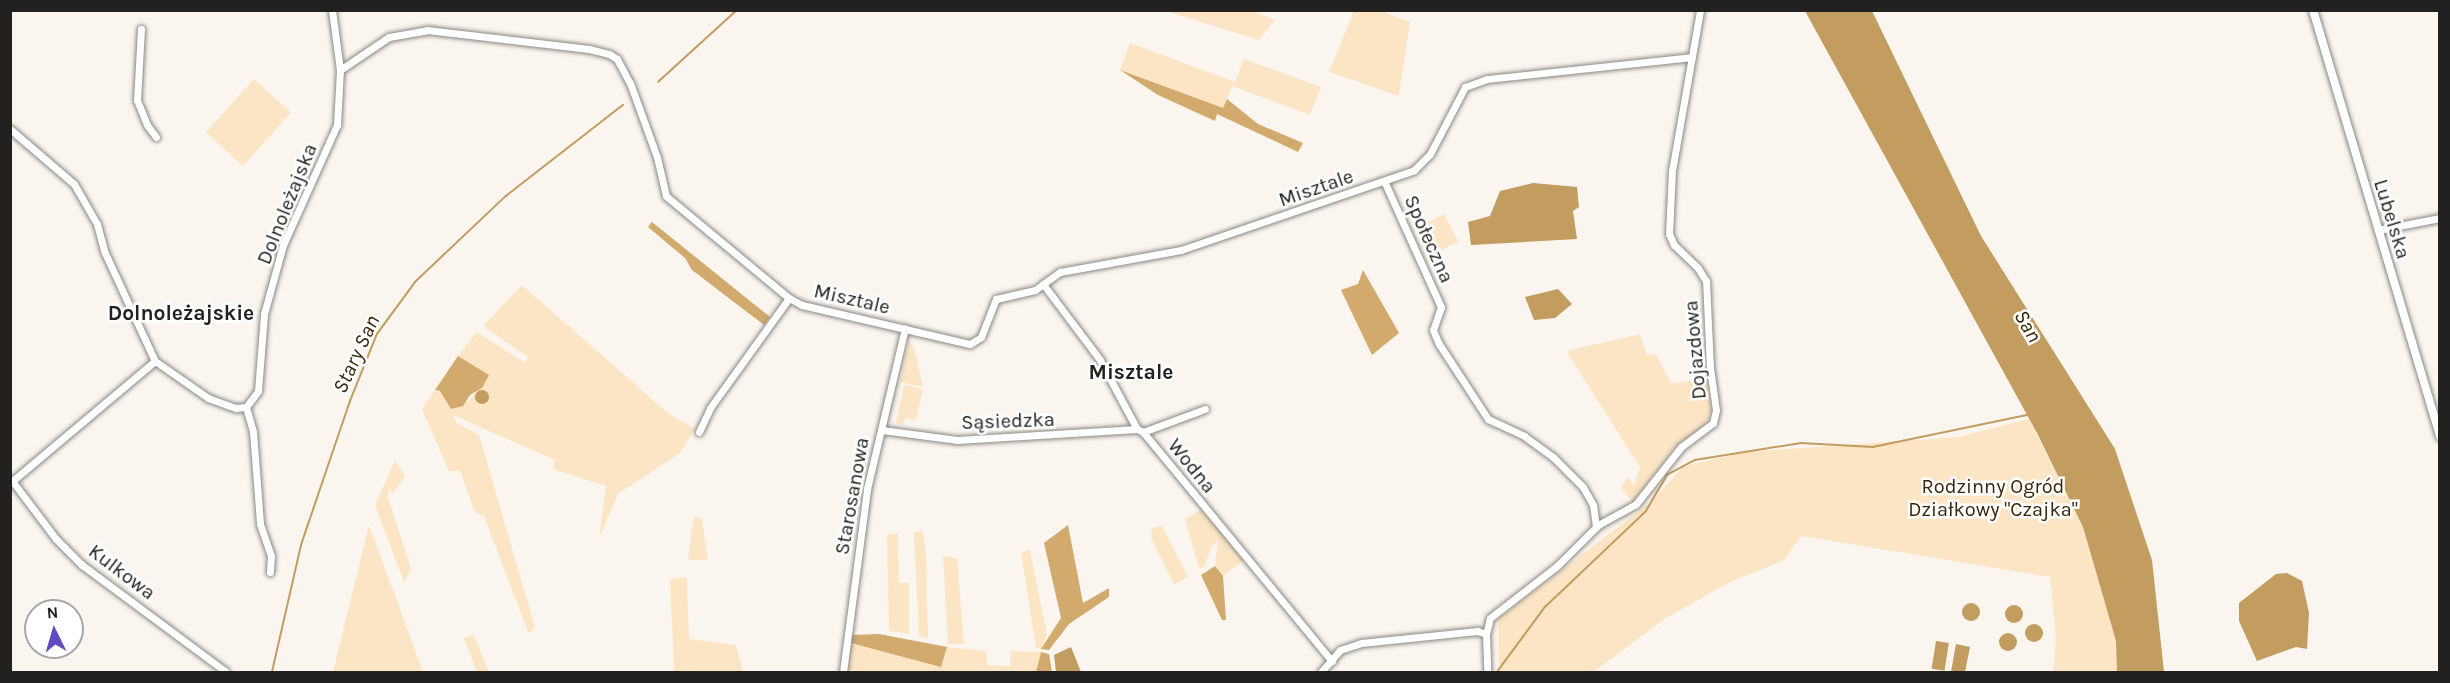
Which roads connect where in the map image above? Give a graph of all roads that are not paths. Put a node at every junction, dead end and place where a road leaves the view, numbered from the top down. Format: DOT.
graph roads {
  1 [pos="333,10"];
  2 [pos="1700,10"];
  3 [pos="2313,10"];
  4 [pos="141,29"];
  5 [pos="1692,57"];
  6 [pos="340,70"];
  7 [pos="10,129"];
  8 [pos="156,137"];
  9 [pos="1385,183"];
  10 [pos="2439,218"];
  11 [pos="2378,230"];
  12 [pos="1042,284"];
  13 [pos="789,298"];
  14 [pos="905,328"];
  15 [pos="154,361"];
  16 [pos="246,407"];
  17 [pos="1205,409"];
  18 [pos="2437,419"];
  19 [pos="882,429"];
  20 [pos="1140,431"];
  21 [pos="699,432"];
  22 [pos="2439,437"];
  23 [pos="12,483"];
  24 [pos="1596,527"];
  25 [pos="270,572"];
  26 [pos="1490,618"];
  27 [pos="1477,631"];
  28 [pos="1486,634"];
  29 [pos="1332,661"];
  30 [pos="226,672"];
  31 [pos="843,672"];
  32 [pos="1321,672"];
  33 [pos="1487,672"];
  1 -- 6 [label="street, Dolnoleżajska"];
  2 -- 5 [label="street, Dojazdowa"];
  3 -- 11 [label="main road, Lubelska"];
  4 -- 8 [label="street"];
  5 -- 9 [label="street, Misztale"];
  5 -- 24 [label="street, Dojazdowa"];
  6 -- 13 [label="street, Misztale"];
  6 -- 16 [label="street, Dolnoleżajska"];
  7 -- 15 [label="street"];
  9 -- 12 [label="street, Misztale"];
  9 -- 24 [label="street, Społeczna"];
  10 -- 11 [label="street"];
  11 -- 18 [label="main road, Lubelska"];
  12 -- 14 [label="street, Misztale"];
  12 -- 20 [label="street, Wodna"];
  13 -- 14 [label="street, Misztale"];
  13 -- 21 [label="street"];
  14 -- 19 [label="street, Starosanowa"];
  15 -- 16 [label="street"];
  15 -- 23 [label="street"];
  16 -- 25 [label="street"];
  17 -- 20 [label="street, Sąsiedzka"];
  18 -- 22 [label="main road, Lubelska"];
  19 -- 20 [label="street, Sąsiedzka"];
  19 -- 31 [label="street, Starosanowa"];
  20 -- 29 [label="street, Wodna"];
  23 -- 30 [label="street, Kulkowa"];
  24 -- 26 [label="street, Dojazdowa"];
  26 -- 27 [label="street, Dojazdowa"];
  26 -- 28 [label="street"];
  27 -- 28 [label="street"];
  27 -- 29 [label="street"];
  28 -- 33 [label="street"];
  29 -- 32 [label="street"];
}
